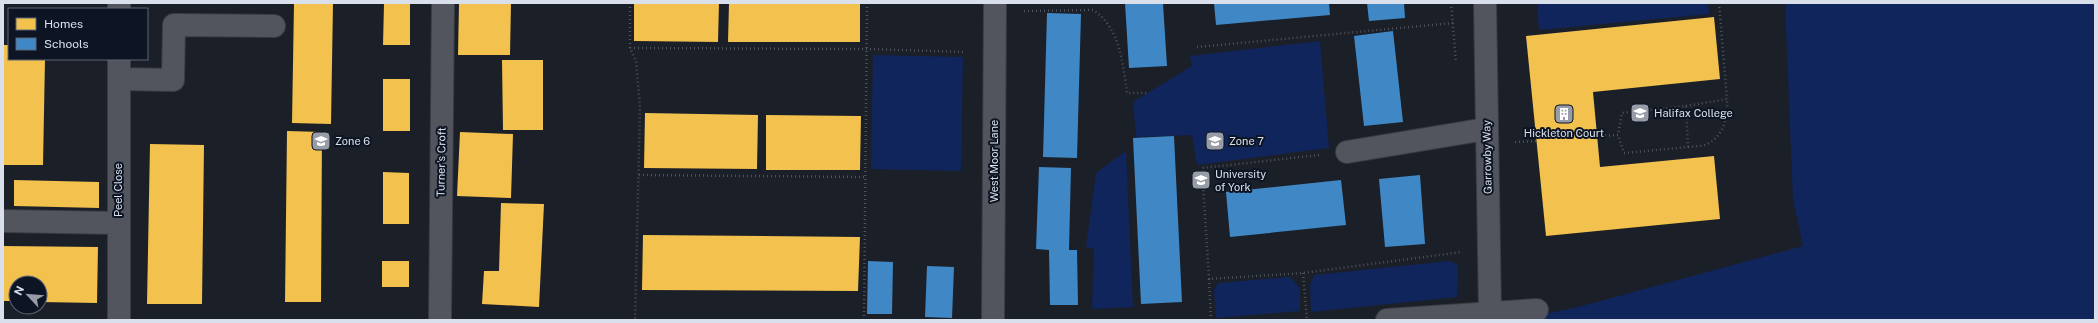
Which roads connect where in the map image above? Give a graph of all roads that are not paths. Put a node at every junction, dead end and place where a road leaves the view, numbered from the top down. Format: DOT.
graph roads {
  1 [pos="443,3"];
  2 [pos="1485,3"];
  3 [pos="995,7"];
  4 [pos="274,26"];
  5 [pos="119,69"];
  6 [pos="1486,128"];
  7 [pos="1347,152"];
  8 [pos="3,221"];
  9 [pos="118,223"];
  10 [pos="1537,310"];
  11 [pos="1490,312"];
  12 [pos="119,320"];
  13 [pos="440,320"];
  14 [pos="993,320"];
  15 [pos="1387,320"];
  1 -- 13 [label="street, Turner's Croft"];
  2 -- 6 [label="street, Garrowby Way"];
  3 -- 14 [label="street, West Moor Lane"];
  4 -- 5 [label="street"];
  5 -- 9 [label="street, Peel Close"];
  6 -- 7 [label="street"];
  6 -- 11 [label="street, Garrowby Way"];
  8 -- 9 [label="street"];
  9 -- 12 [label="street, Peel Close"];
  10 -- 11 [label="street"];
  11 -- 15 [label="street"];
}
